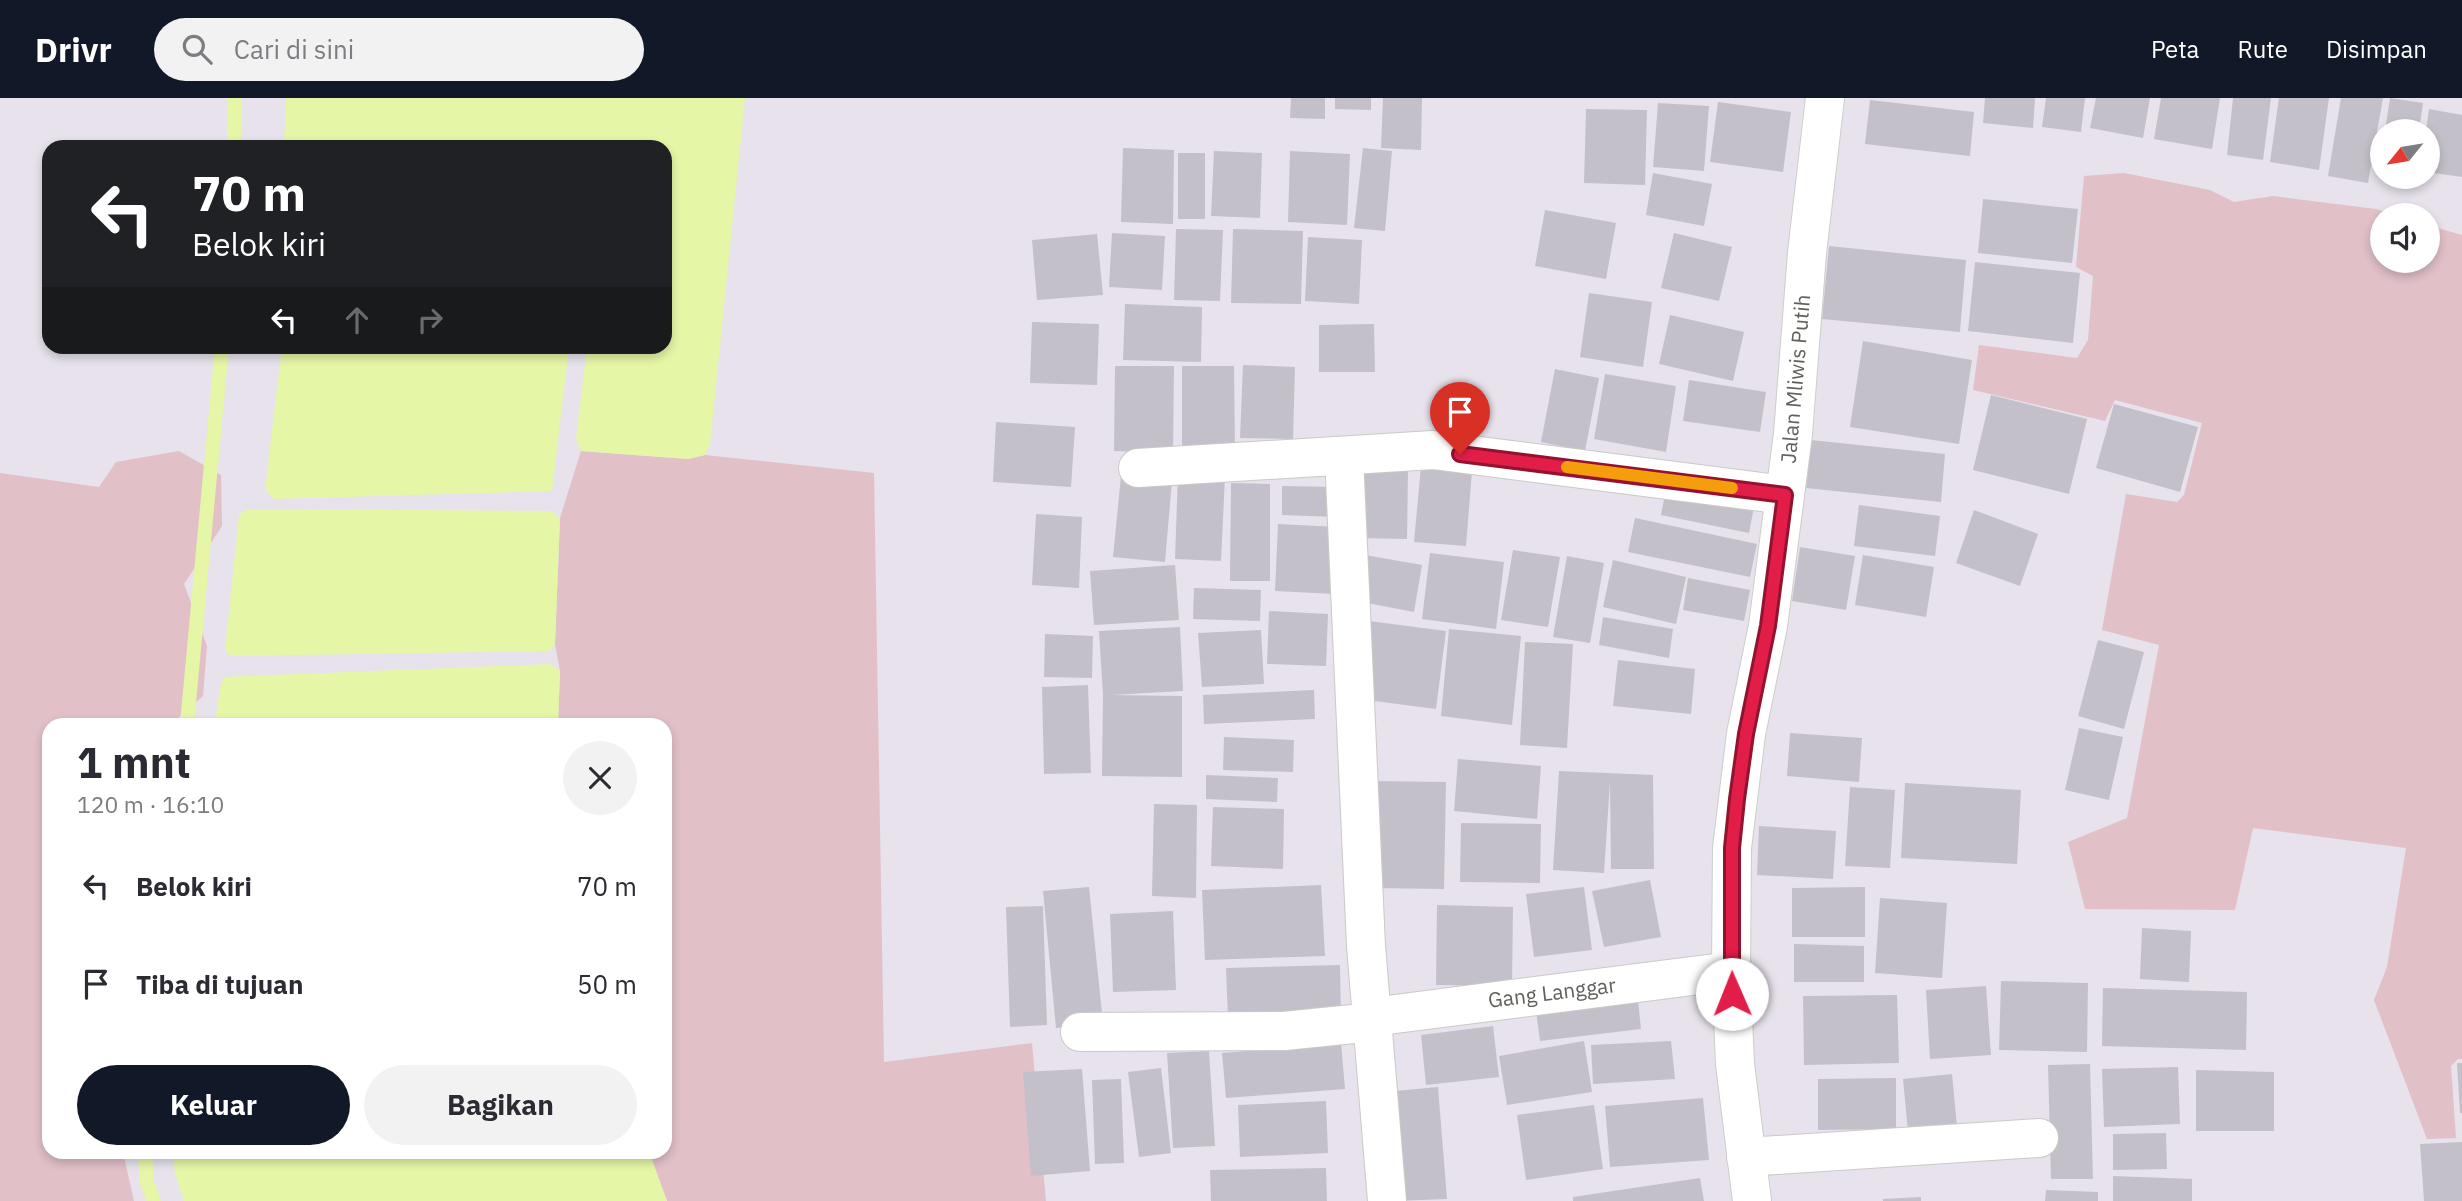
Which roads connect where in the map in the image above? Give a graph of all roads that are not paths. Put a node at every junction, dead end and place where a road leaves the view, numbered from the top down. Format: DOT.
graph roads {
  1 [pos="1825,98"];
  2 [pos="1344,456"];
  3 [pos="1138,468"];
  4 [pos="1785,495"];
  5 [pos="1731,971"];
  6 [pos="1372,1020"];
  7 [pos="1080,1032"];
  8 [pos="2039,1138"];
  9 [pos="1746,1157"];
  10 [pos="1387,1201"];
  11 [pos="1752,1201"];
  1 -- 4 [label="street, Jalan Mliwis Putih"];
  2 -- 3 [label="street"];
  2 -- 4 [label="street"];
  2 -- 6 [label="street"];
  4 -- 5 [label="street, Jalan Mliwis Putih"];
  5 -- 6 [label="street, Gang Langgar"];
  5 -- 9 [label="street, Jalan Mliwis Putih"];
  6 -- 7 [label="street, Gang Langgar"];
  6 -- 10 [label="street"];
  8 -- 9 [label="street"];
  9 -- 11 [label="street, Jalan Mliwis Putih"];
}
